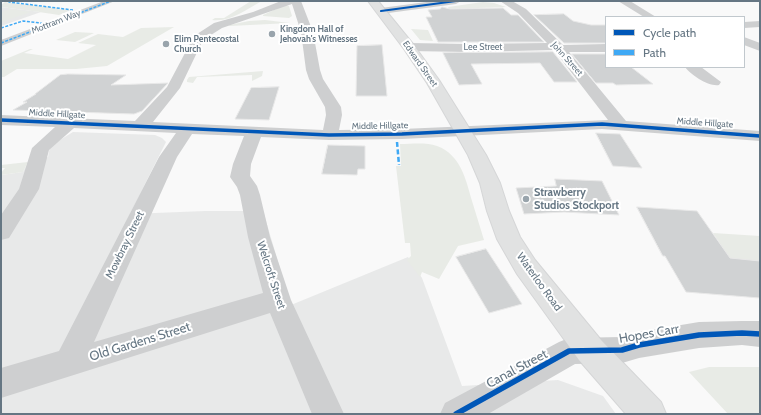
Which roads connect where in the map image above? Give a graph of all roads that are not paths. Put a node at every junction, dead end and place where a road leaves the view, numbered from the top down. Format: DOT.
graph roads {
  1 [pos="111,1"];
  2 [pos="296,1"];
  3 [pos="456,1"];
  4 [pos="505,1"];
  5 [pos="623,1"];
  6 [pos="377,6"];
  7 [pos="649,16"];
  8 [pos="248,17"];
  9 [pos="275,19"];
  10 [pos="760,24"];
  11 [pos="745,25"];
  12 [pos="745,41"];
  13 [pos="1,43"];
  14 [pos="409,47"];
  15 [pos="760,47"];
  16 [pos="558,48"];
  17 [pos="605,48"];
  18 [pos="693,68"];
  19 [pos="714,82"];
  20 [pos="5,123"];
  21 [pos="70,123"];
  22 [pos="621,125"];
  23 [pos="140,126"];
  24 [pos="187,129"];
  25 [pos="462,131"];
  26 [pos="254,132"];
  27 [pos="329,135"];
  28 [pos="760,136"];
  29 [pos="1,232"];
  30 [pos="278,300"];
  31 [pos="760,334"];
  32 [pos="590,350"];
  33 [pos="69,363"];
  34 [pos="1,383"];
  35 [pos="328,414"];
  36 [pos="456,414"];
  37 [pos="649,414"];
  1 -- 13 [label="street, Mottram Way"];
  2 -- 8 [label="street"];
  2 -- 27 [label="street"];
  3 -- 6 [label="street"];
  4 -- 16 [label="street, John Street"];
  5 -- 7 [label="street"];
  6 -- 14 [label="main road, Edward Street"];
  8 -- 9 [label="street"];
  8 -- 23 [label="street"];
  10 -- 11 [label="street"];
  12 -- 15 [label="street"];
  14 -- 16 [label="street, Lee Street"];
  14 -- 25 [label="main road, Edward Street"];
  16 -- 17 [label="street, Lee Street"];
  16 -- 22 [label="street, John Street"];
  18 -- 19 [label="street"];
  20 -- 21 [label="street, Middle Hillgate"];
  21 -- 23 [label="street, Middle Hillgate"];
  21 -- 29 [label="street"];
  22 -- 25 [label="street, Middle Hillgate"];
  22 -- 28 [label="street, Middle Hillgate"];
  23 -- 24 [label="street, Middle Hillgate"];
  24 -- 26 [label="street, Middle Hillgate"];
  24 -- 33 [label="street, Mowbray Street"];
  25 -- 27 [label="street, Middle Hillgate"];
  25 -- 32 [label="main road, Waterloo Road"];
  26 -- 27 [label="street, Middle Hillgate"];
  26 -- 30 [label="street, Welcroft Street"];
  30 -- 33 [label="street, Old Gardens Street"];
  30 -- 35 [label="street, Welcroft Street"];
  31 -- 32 [label="street, Hopes Carr"];
  32 -- 36 [label="street, Canal Street"];
  32 -- 37 [label="main road, Waterloo Road"];
  33 -- 34 [label="street, Old Gardens Street"];
}
